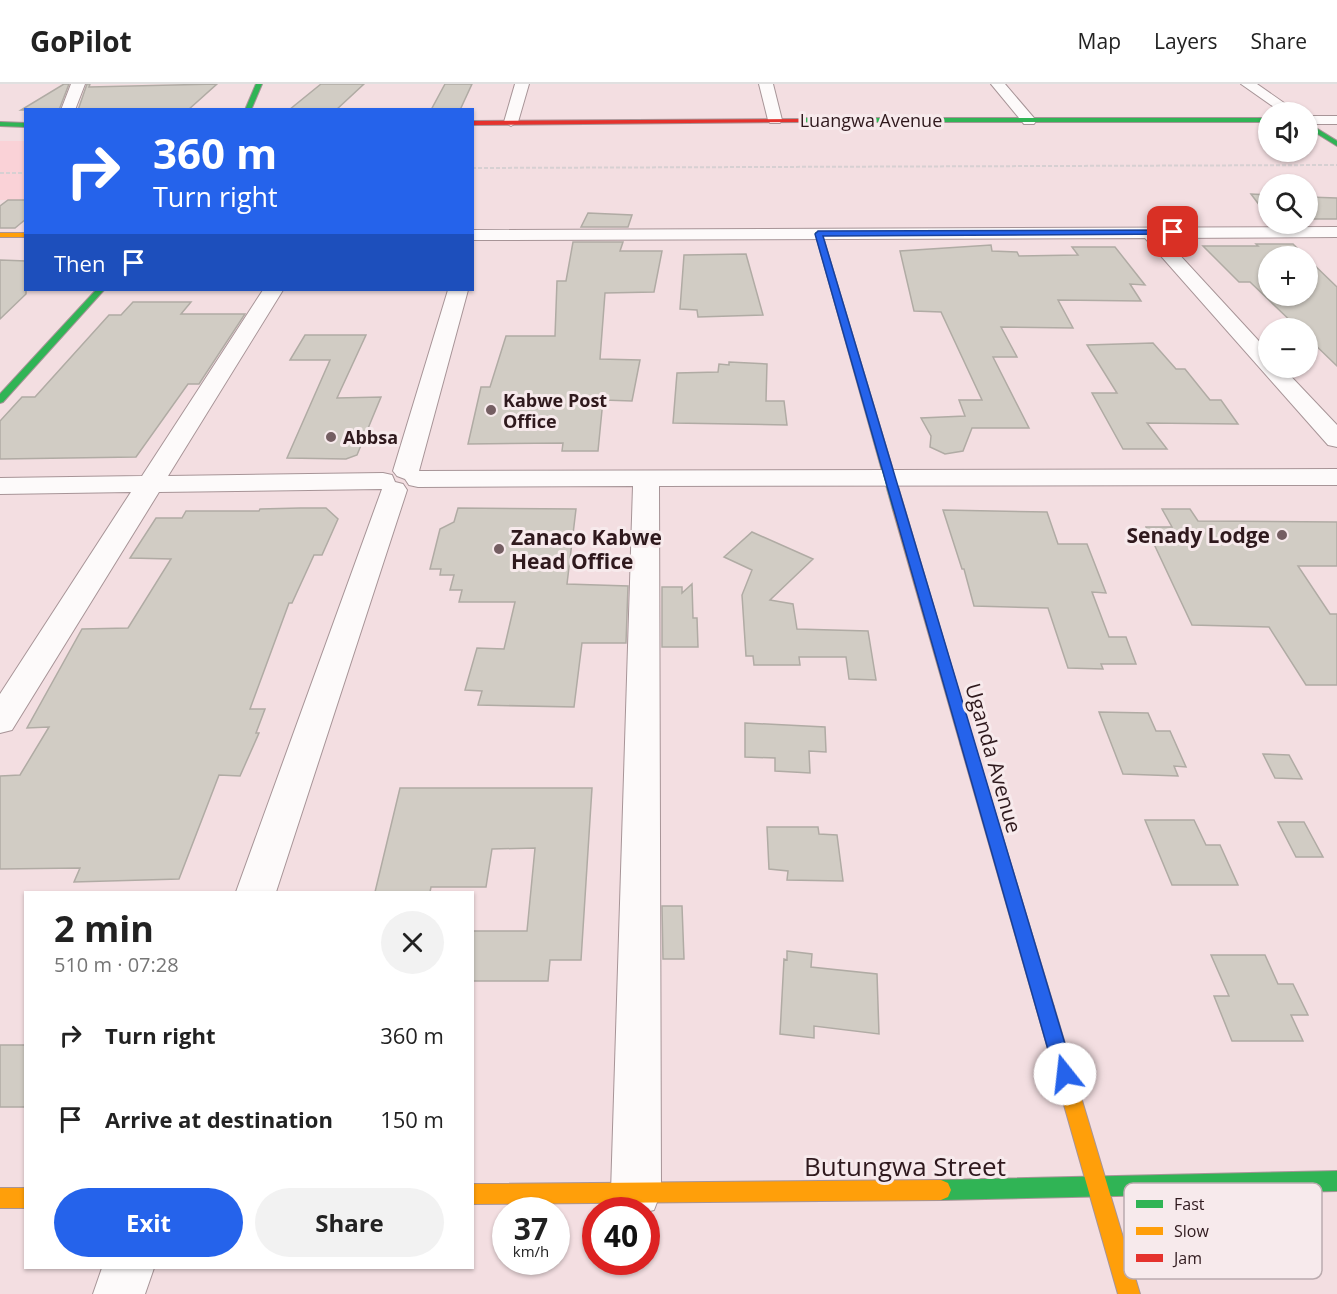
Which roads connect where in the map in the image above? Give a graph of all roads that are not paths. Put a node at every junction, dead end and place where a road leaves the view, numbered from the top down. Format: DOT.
graph roads {
  1 [pos="78,84"];
  2 [pos="259,84"];
  3 [pos="522,84"];
  4 [pos="766,84"];
  5 [pos="998,84"];
  6 [pos="1248,84"];
  7 [pos="1275,102"];
  8 [pos="69,108"];
  9 [pos="249,108"];
  10 [pos="775,120"];
  11 [pos="1258,120"];
  12 [pos="1318,120"];
  13 [pos="1337,120"];
  14 [pos="1029,121"];
  15 [pos="511,122"];
  16 [pos="474,123"];
  17 [pos="0,124"];
  18 [pos="24,125"];
  19 [pos="1318,132"];
  20 [pos="1337,144"];
  21 [pos="1337,232"];
  22 [pos="1150,233"];
  23 [pos="818,234"];
  24 [pos="0,235"];
  25 [pos="24,235"];
  26 [pos="474,237"];
  27 [pos="99,291"];
  28 [pos="272,291"];
  29 [pos="458,291"];
  30 [pos="1258,353"];
  31 [pos="1281,378"];
  32 [pos="0,399"];
  33 [pos="1337,440"];
  34 [pos="1337,477"];
  35 [pos="890,478"];
  36 [pos="646,479"];
  37 [pos="400,480"];
  38 [pos="150,484"];
  39 [pos="0,486"];
  40 [pos="0,722"];
  41 [pos="256,891"];
  42 [pos="1337,1180"];
  43 [pos="1247,1183"];
  44 [pos="1124,1187"];
  45 [pos="1098,1188"];
  46 [pos="636,1192"];
  47 [pos="474,1194"];
  48 [pos="0,1198"];
  49 [pos="24,1198"];
  50 [pos="128,1269"];
  51 [pos="1124,1277"];
  52 [pos="1125,1279"];
  53 [pos="119,1294"];
  54 [pos="1129,1294"];
  1 -- 8 [label="street"];
  2 -- 9 [label="main road"];
  3 -- 15 [label="street"];
  4 -- 10 [label="street"];
  5 -- 14 [label="street"];
  6 -- 7 [label="street"];
  10 -- 14 [label="main road, Luangwa Avenue"];
  10 -- 15 [label="main road, Luangwa Avenue"];
  11 -- 14 [label="main road, Luangwa Avenue"];
  12 -- 13 [label="street"];
  15 -- 16 [label="main road, Luangwa Avenue"];
  17 -- 18 [label="main road"];
  19 -- 20 [label="main road"];
  21 -- 22 [label="street"];
  22 -- 23 [label="street"];
  22 -- 30 [label="street"];
  23 -- 26 [label="street"];
  23 -- 35 [label="main road, Uganda Avenue"];
  24 -- 25 [label="main road"];
  27 -- 32 [label="main road"];
  28 -- 38 [label="street"];
  29 -- 37 [label="street"];
  31 -- 33 [label="street"];
  34 -- 35 [label="street"];
  35 -- 36 [label="street"];
  35 -- 45 [label="main road, Uganda Avenue"];
  36 -- 37 [label="street"];
  36 -- 46 [label="street"];
  37 -- 38 [label="street"];
  37 -- 41 [label="street"];
  38 -- 39 [label="street"];
  38 -- 40 [label="street"];
  42 -- 43 [label="main road, Butungwa Street"];
  44 -- 45 [label="main road, Butungwa Street"];
  45 -- 46 [label="main road, Butungwa Street"];
  45 -- 51 [label="main road, Uganda Avenue"];
  46 -- 47 [label="main road, Butungwa Street"];
  48 -- 49 [label="main road"];
  50 -- 53 [label="street"];
  52 -- 54 [label="main road, Uganda Avenue"];
}
